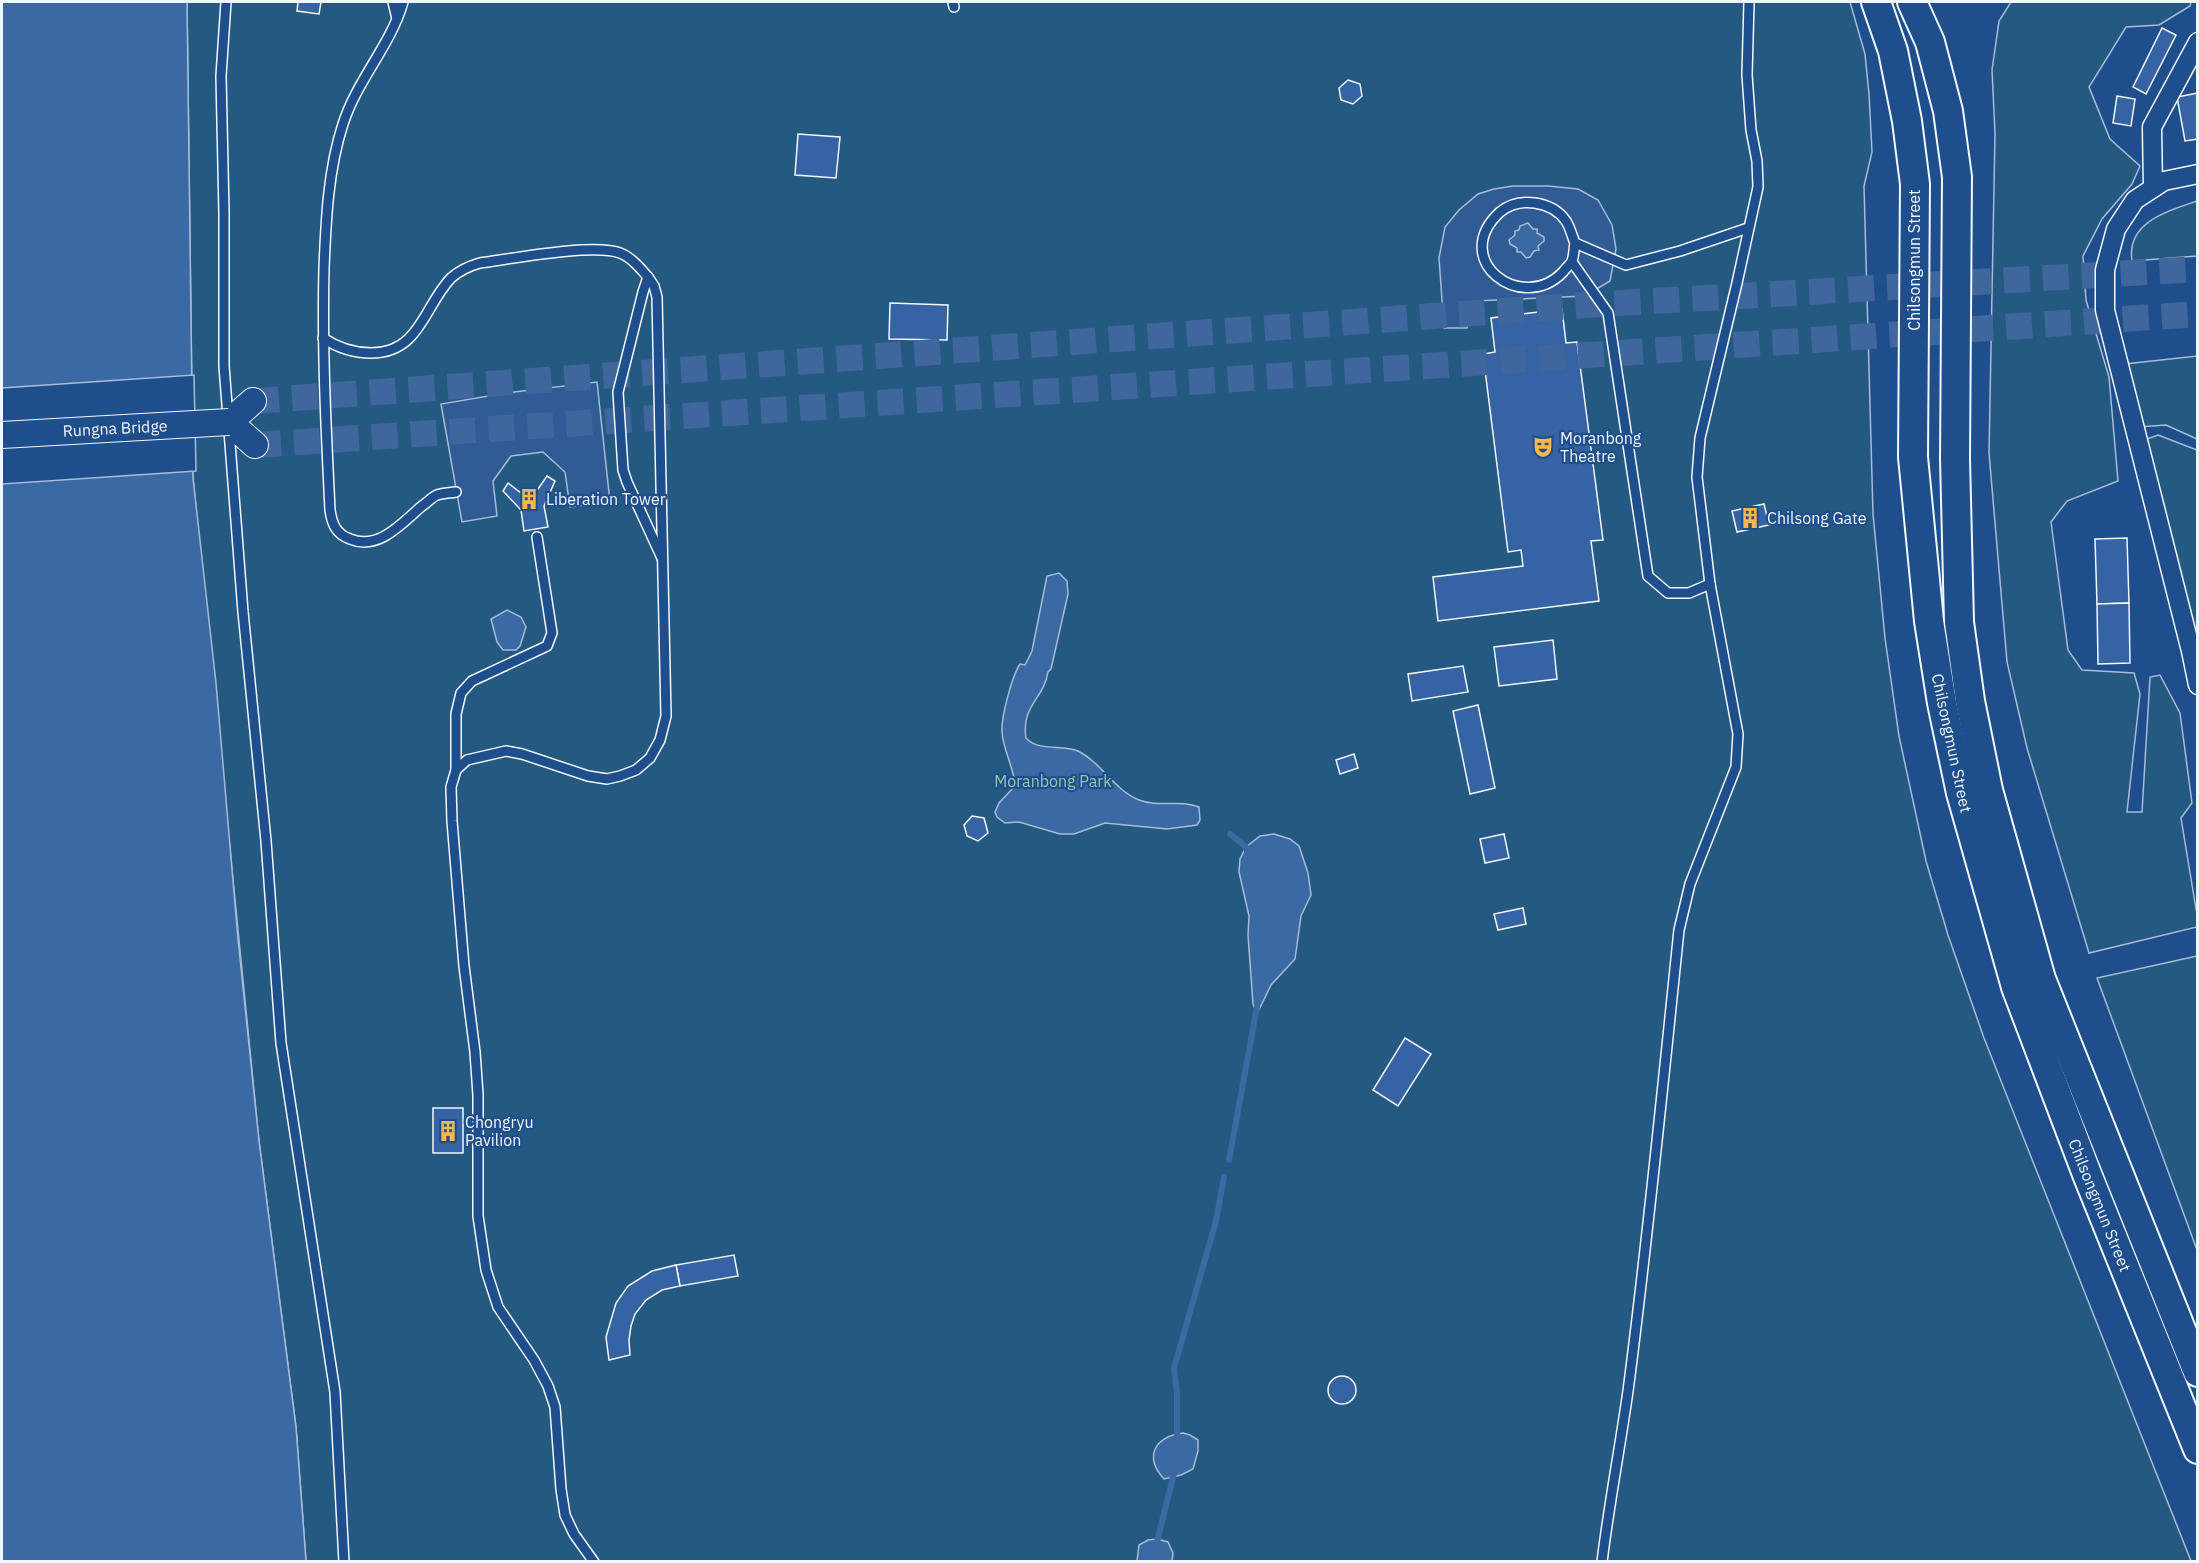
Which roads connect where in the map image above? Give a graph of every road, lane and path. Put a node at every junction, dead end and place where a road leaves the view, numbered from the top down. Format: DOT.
graph roads {
  1 [pos="226,2"];
  2 [pos="393,2"];
  3 [pos="403,2"];
  4 [pos="1749,2"];
  5 [pos="1876,2"];
  6 [pos="1912,2"];
  7 [pos="398,20"];
  8 [pos="2198,42"];
  9 [pos="2198,174"];
  10 [pos="2153,188"];
  11 [pos="1748,228"];
  12 [pos="1575,243"];
  13 [pos="1572,262"];
  14 [pos="648,277"];
  15 [pos="323,338"];
  16 [pos="253,400"];
  17 [pos="229,422"];
  18 [pos="2,435"];
  19 [pos="255,445"];
  20 [pos="456,492"];
  21 [pos="537,537"];
  22 [pos="663,562"];
  23 [pos="1710,584"];
  24 [pos="2198,685"];
  25 [pos="456,770"];
  26 [pos="2198,1372"];
  27 [pos="2198,1449"];
  28 [pos="344,1562"];
  29 [pos="594,1562"];
  30 [pos="1602,1562"];
  1 -- 28 [label="lane"];
  2 -- 7 [label="lane"];
  3 -- 7 [label="lane"];
  4 -- 11 [label="lane"];
  5 -- 27 [label="main road, Chilsongmun Street"];
  6 -- 26 [label="main road, Chilsongmun Street"];
  7 -- 15 [label="lane"];
  8 -- 10 [label="street"];
  9 -- 10 [label="street"];
  10 -- 24 [label="street"];
  11 -- 12 [label="lane"];
  11 -- 23 [label="lane"];
  12 -- 13 [label="lane"];
  12 -- 13 [label="lane"];
  13 -- 23 [label="lane"];
  14 -- 15 [label="lane"];
  14 -- 22 [label="lane"];
  14 -- 22 [label="lane"];
  15 -- 20 [label="lane"];
  16 -- 17 [label="main road"];
  17 -- 18 [label="main road, Rungna Bridge, bridge"];
  17 -- 19 [label="main road"];
  21 -- 25 [label="lane"];
  22 -- 25 [label="lane"];
  23 -- 30 [label="lane"];
  25 -- 29 [label="lane"];
}
